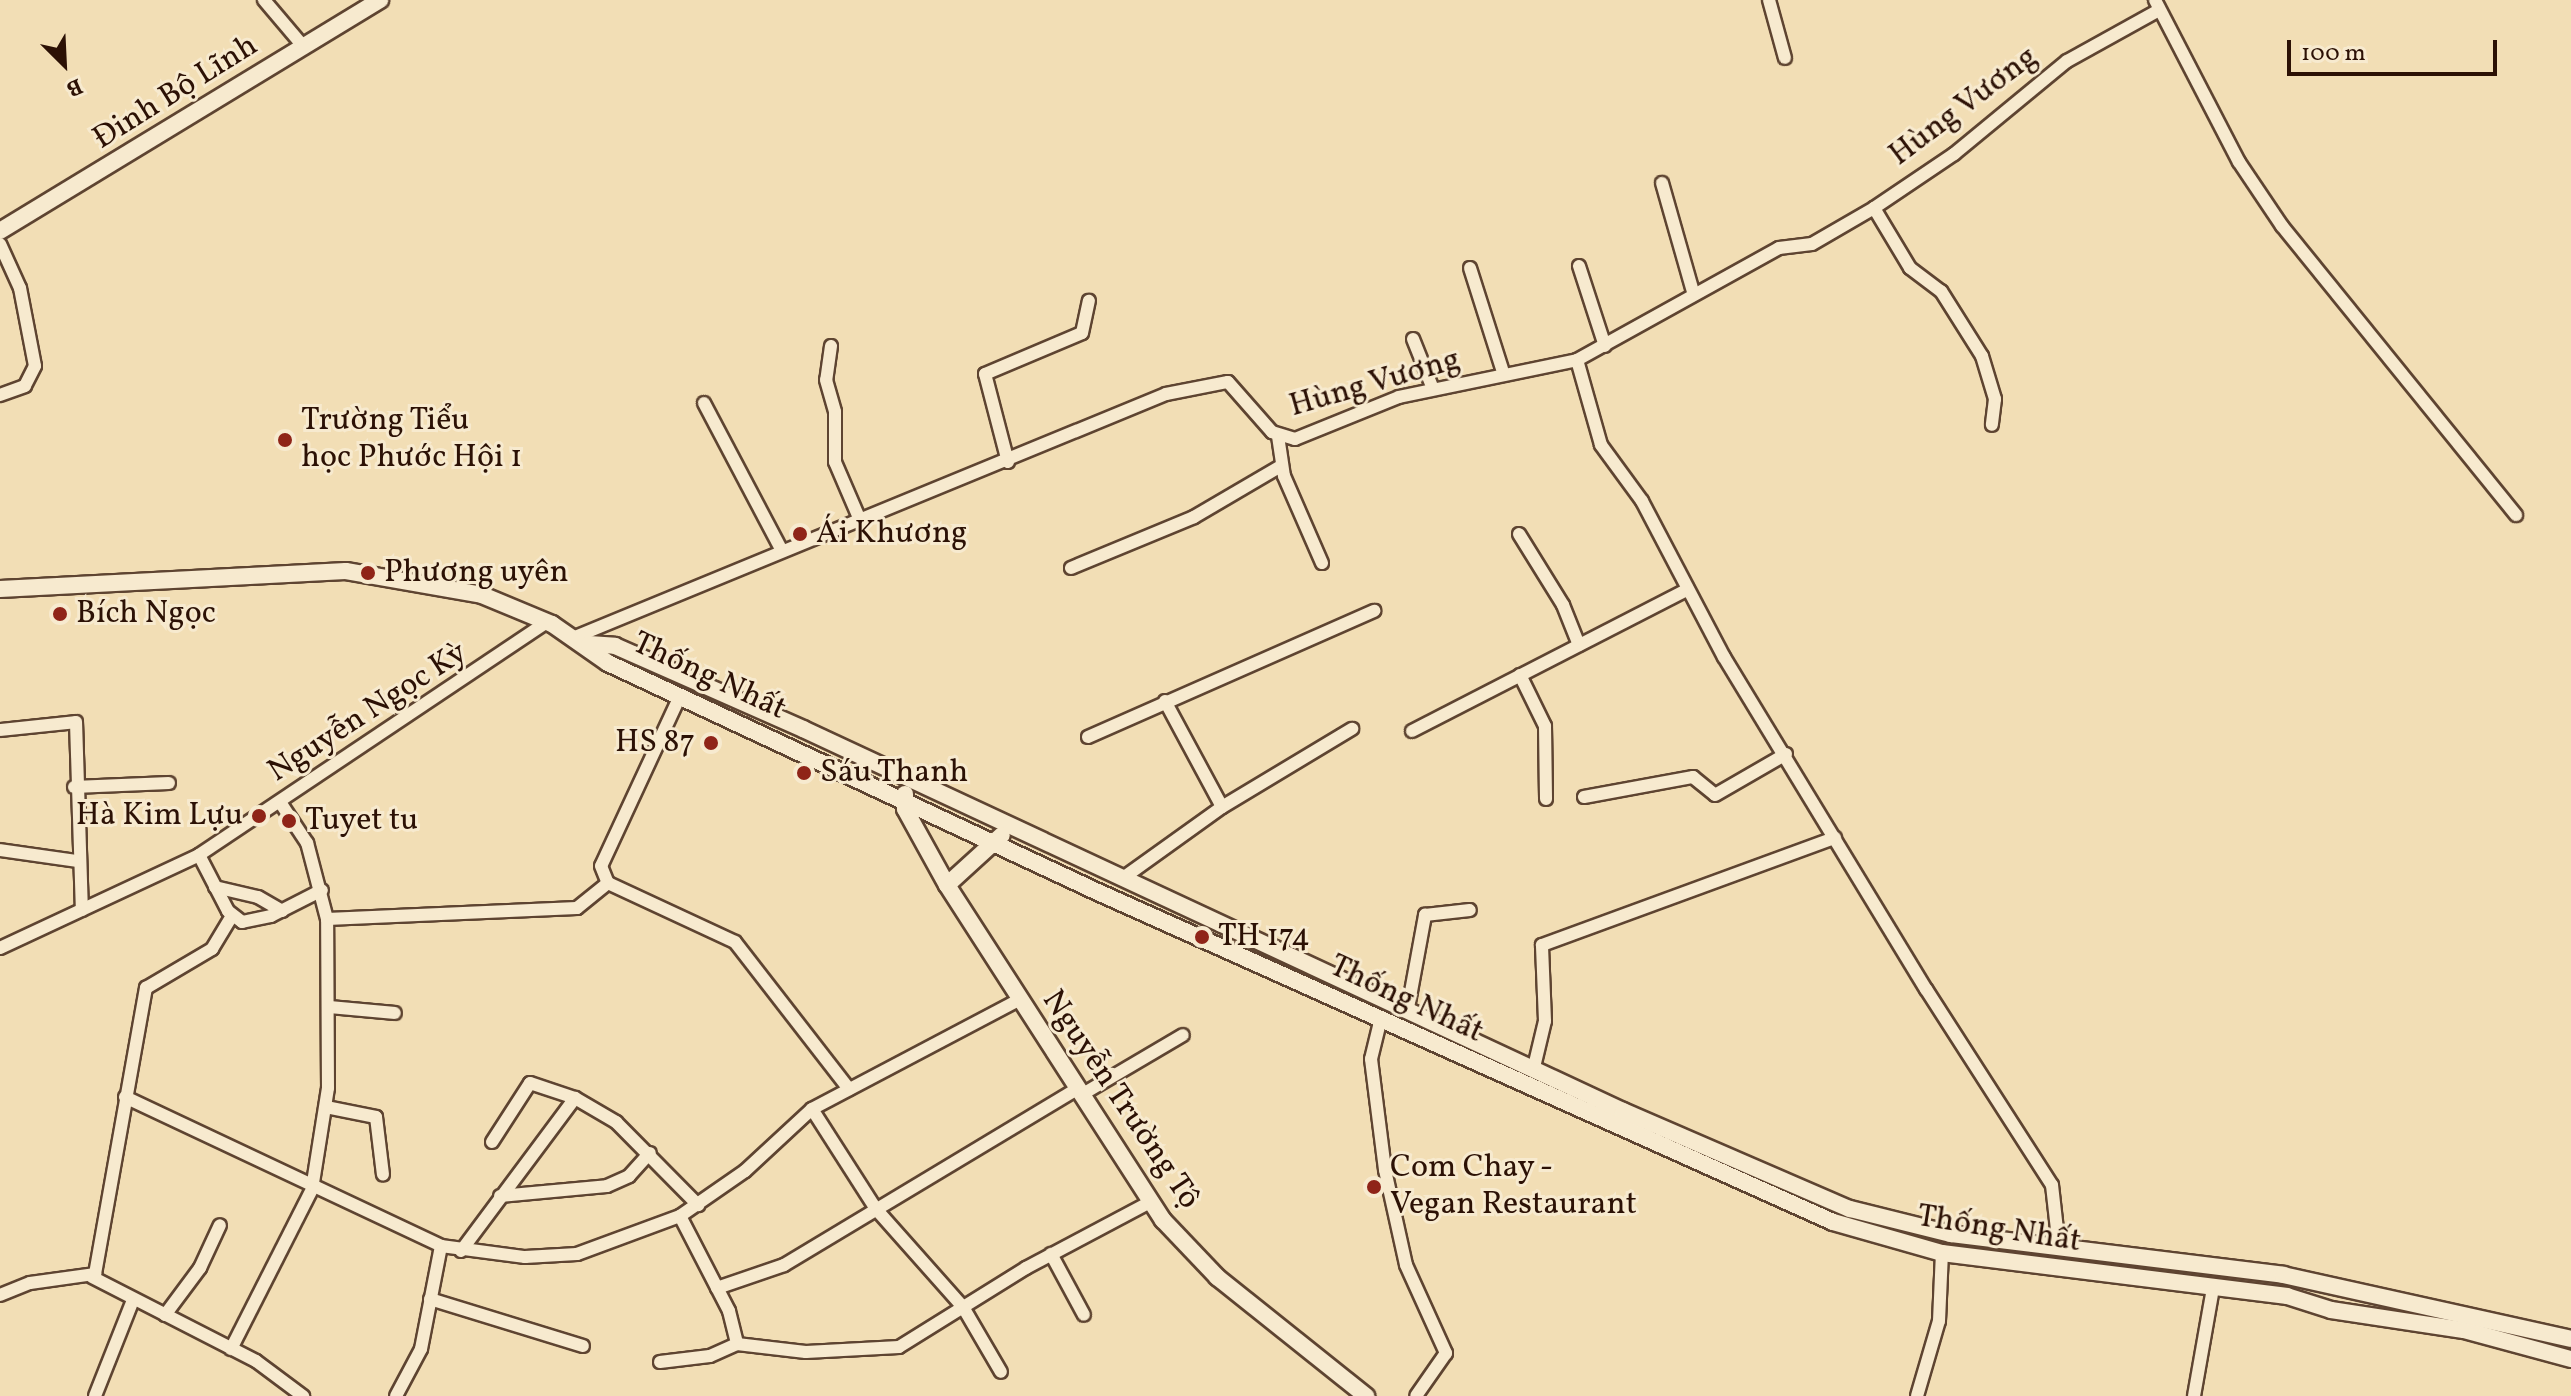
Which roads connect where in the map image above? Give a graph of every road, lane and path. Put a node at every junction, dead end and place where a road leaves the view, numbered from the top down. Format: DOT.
graph roads {
  1 [pos="264,0"];
  2 [pos="380,0"];
  3 [pos="1769,0"];
  4 [pos="2157,5"];
  5 [pos="303,46"];
  6 [pos="1785,58"];
  7 [pos="1662,183"];
  8 [pos="1874,208"];
  9 [pos="0,231"];
  10 [pos="0,244"];
  11 [pos="1579,266"];
  12 [pos="1470,268"];
  13 [pos="1693,292"];
  14 [pos="1089,301"];
  15 [pos="1413,339"];
  16 [pos="831,346"];
  17 [pos="1605,346"];
  18 [pos="1577,360"];
  19 [pos="1504,375"];
  20 [pos="1433,389"];
  21 [pos="0,395"];
  22 [pos="704,403"];
  23 [pos="1992,425"];
  24 [pos="1278,436"];
  25 [pos="1008,462"];
  26 [pos="1281,466"];
  27 [pos="2516,515"];
  28 [pos="860,520"];
  29 [pos="1519,534"];
  30 [pos="782,551"];
  31 [pos="1322,563"];
  32 [pos="1071,568"];
  33 [pos="0,589"];
  34 [pos="1688,589"];
  35 [pos="1374,611"];
  36 [pos="547,622"];
  37 [pos="582,640"];
  38 [pos="1579,645"];
  39 [pos="1520,675"];
  40 [pos="680,696"];
  41 [pos="1165,701"];
  42 [pos="1352,729"];
  43 [pos="0,730"];
  44 [pos="1412,731"];
  45 [pos="1088,737"];
  46 [pos="1786,754"];
  47 [pos="911,780"];
  48 [pos="169,783"];
  49 [pos="74,787"];
  50 [pos="1584,797"];
  51 [pos="902,799"];
  52 [pos="1546,799"];
  53 [pos="280,802"];
  54 [pos="1222,807"];
  55 [pos="1009,826"];
  56 [pos="1835,838"];
  57 [pos="996,843"];
  58 [pos="0,850"];
  59 [pos="199,855"];
  60 [pos="77,861"];
  61 [pos="1123,878"];
  62 [pos="608,883"];
  63 [pos="947,885"];
  64 [pos="215,887"];
  65 [pos="322,890"];
  66 [pos="82,910"];
  67 [pos="1470,910"];
  68 [pos="282,911"];
  69 [pos="232,916"];
  70 [pos="327,919"];
  71 [pos="0,948"];
  72 [pos="1348,980"];
  73 [pos="1338,999"];
  74 [pos="1019,1000"];
  75 [pos="330,1007"];
  76 [pos="1408,1008"];
  77 [pos="395,1013"];
  78 [pos="1381,1018"];
  79 [pos="1183,1035"];
  80 [pos="1534,1067"];
  81 [pos="849,1089"];
  82 [pos="1079,1092"];
  83 [pos="125,1097"];
  84 [pos="575,1098"];
  85 [pos="326,1107"];
  86 [pos="812,1109"];
  87 [pos="492,1142"];
  88 [pos="650,1153"];
  89 [pos="383,1175"];
  90 [pos="312,1189"];
  91 [pos="500,1196"];
  92 [pos="1150,1202"];
  93 [pos="698,1205"];
  94 [pos="876,1209"];
  95 [pos="680,1216"];
  96 [pos="220,1225"];
  97 [pos="441,1246"];
  98 [pos="2059,1247"];
  99 [pos="461,1251"];
  100 [pos="1942,1253"];
  101 [pos="1051,1254"];
  102 [pos="2188,1264"];
  103 [pos="92,1277"];
  104 [pos="2183,1283"];
  105 [pos="717,1288"];
  106 [pos="2213,1288"];
  107 [pos="0,1295"];
  108 [pos="430,1299"];
  109 [pos="133,1300"];
  110 [pos="963,1307"];
  111 [pos="165,1315"];
  112 [pos="1084,1315"];
  113 [pos="2571,1339"];
  114 [pos="737,1344"];
  115 [pos="583,1346"];
  116 [pos="231,1349"];
  117 [pos="2571,1359"];
  118 [pos="660,1362"];
  119 [pos="1001,1372"];
  120 [pos="95,1396"];
  121 [pos="303,1396"];
  122 [pos="396,1396"];
  123 [pos="1366,1396"];
  124 [pos="1416,1396"];
  125 [pos="1917,1396"];
  126 [pos="2194,1396"];
  1 -- 5 [label="street"];
  2 -- 5 [label="main road, Đinh Bộ Lĩnh"];
  3 -- 6 [label="street"];
  4 -- 8 [label="street, Hùng Vương"];
  4 -- 27 [label="street"];
  5 -- 9 [label="main road, Đinh Bộ Lĩnh"];
  7 -- 13 [label="street"];
  8 -- 13 [label="street, Hùng Vương"];
  8 -- 23 [label="street"];
  10 -- 21 [label="street"];
  11 -- 17 [label="street"];
  12 -- 19 [label="street"];
  13 -- 17 [label="street, Hùng Vương"];
  14 -- 25 [label="street"];
  15 -- 20 [label="street"];
  16 -- 28 [label="street"];
  17 -- 18 [label="street, Hùng Vương"];
  18 -- 19 [label="street, Hùng Vương"];
  18 -- 34 [label="street"];
  19 -- 20 [label="street, Hùng Vương"];
  20 -- 24 [label="street, Hùng Vương"];
  22 -- 30 [label="street"];
  24 -- 25 [label="street, Hùng Vương"];
  24 -- 26 [label="street"];
  25 -- 28 [label="street, Hùng Vương"];
  26 -- 31 [label="street"];
  26 -- 32 [label="street"];
  28 -- 30 [label="street, Hùng Vương"];
  29 -- 38 [label="street"];
  30 -- 37 [label="street, Hùng Vương"];
  33 -- 36 [label="main road"];
  34 -- 38 [label="street"];
  34 -- 46 [label="street"];
  35 -- 41 [label="street"];
  36 -- 37 [label="main road"];
  36 -- 53 [label="street, Nguyễn Ngọc Kỳ"];
  37 -- 40 [label="main road, Thống Nhất"];
  37 -- 47 [label="main road, Thống Nhất"];
  38 -- 39 [label="street"];
  39 -- 44 [label="street"];
  39 -- 52 [label="street"];
  40 -- 51 [label="main road, Thống Nhất"];
  40 -- 62 [label="street"];
  41 -- 45 [label="street"];
  41 -- 54 [label="street"];
  42 -- 54 [label="street"];
  43 -- 49 [label="street"];
  46 -- 50 [label="street"];
  46 -- 56 [label="street"];
  47 -- 51 [label="main road"];
  47 -- 55 [label="main road, Thống Nhất"];
  48 -- 49 [label="street"];
  49 -- 60 [label="street"];
  51 -- 57 [label="main road, Thống Nhất"];
  51 -- 63 [label="main road, Nguyễn Trường Tộ"];
  53 -- 59 [label="street, Nguyễn Ngọc Kỳ"];
  53 -- 65 [label="street"];
  54 -- 61 [label="street"];
  55 -- 57 [label="main road"];
  55 -- 61 [label="main road, Thống Nhất"];
  56 -- 80 [label="street"];
  56 -- 98 [label="street"];
  57 -- 63 [label="main road"];
  57 -- 73 [label="main road, Thống Nhất"];
  58 -- 60 [label="street"];
  59 -- 64 [label="street"];
  59 -- 66 [label="street, Nguyễn Ngọc Kỳ"];
  60 -- 66 [label="street"];
  61 -- 72 [label="main road, Thống Nhất"];
  62 -- 70 [label="street"];
  62 -- 81 [label="street"];
  63 -- 74 [label="main road, Nguyễn Trường Tộ"];
  64 -- 68 [label="street"];
  64 -- 69 [label="street"];
  65 -- 68 [label="street"];
  65 -- 70 [label="street"];
  66 -- 71 [label="street, Nguyễn Ngọc Kỳ"];
  67 -- 76 [label="street"];
  68 -- 69 [label="street"];
  69 -- 83 [label="street"];
  70 -- 75 [label="street"];
  72 -- 73 [label="main road"];
  72 -- 76 [label="main road, Thống Nhất"];
  73 -- 78 [label="main road, Thống Nhất"];
  74 -- 81 [label="street"];
  74 -- 82 [label="main road, Nguyễn Trường Tộ"];
  75 -- 77 [label="street"];
  75 -- 85 [label="street"];
  76 -- 80 [label="main road, Thống Nhất"];
  78 -- 100 [label="main road, Thống Nhất"];
  78 -- 124 [label="street"];
  79 -- 82 [label="street"];
  80 -- 98 [label="main road, Thống Nhất"];
  81 -- 86 [label="street"];
  82 -- 92 [label="main road, Nguyễn Trường Tộ"];
  82 -- 94 [label="street"];
  83 -- 90 [label="street"];
  83 -- 103 [label="street"];
  84 -- 87 [label="street"];
  84 -- 88 [label="street"];
  84 -- 91 [label="street"];
  85 -- 89 [label="street"];
  85 -- 90 [label="street"];
  86 -- 93 [label="street"];
  86 -- 94 [label="street"];
  88 -- 91 [label="street"];
  88 -- 93 [label="street"];
  90 -- 97 [label="street"];
  90 -- 116 [label="street"];
  91 -- 99 [label="street"];
  92 -- 101 [label="street"];
  92 -- 123 [label="main road, Nguyễn Trường Tộ"];
  93 -- 95 [label="street"];
  94 -- 105 [label="street"];
  94 -- 110 [label="street"];
  95 -- 99 [label="street"];
  95 -- 105 [label="street"];
  96 -- 111 [label="street"];
  97 -- 99 [label="street"];
  97 -- 108 [label="street"];
  98 -- 102 [label="main road, Thống Nhất"];
  100 -- 104 [label="main road, Thống Nhất"];
  100 -- 125 [label="street"];
  101 -- 110 [label="street"];
  101 -- 112 [label="street"];
  102 -- 104 [label="main road"];
  102 -- 113 [label="main road, Thống Nhất"];
  103 -- 107 [label="street"];
  103 -- 109 [label="street"];
  104 -- 106 [label="main road, Thống Nhất"];
  105 -- 114 [label="street"];
  106 -- 117 [label="main road, Thống Nhất"];
  106 -- 126 [label="street"];
  108 -- 115 [label="street"];
  108 -- 122 [label="street"];
  109 -- 111 [label="street"];
  109 -- 120 [label="street"];
  110 -- 114 [label="street"];
  110 -- 119 [label="street"];
  111 -- 116 [label="street"];
  114 -- 118 [label="street"];
  116 -- 121 [label="street"];
}
